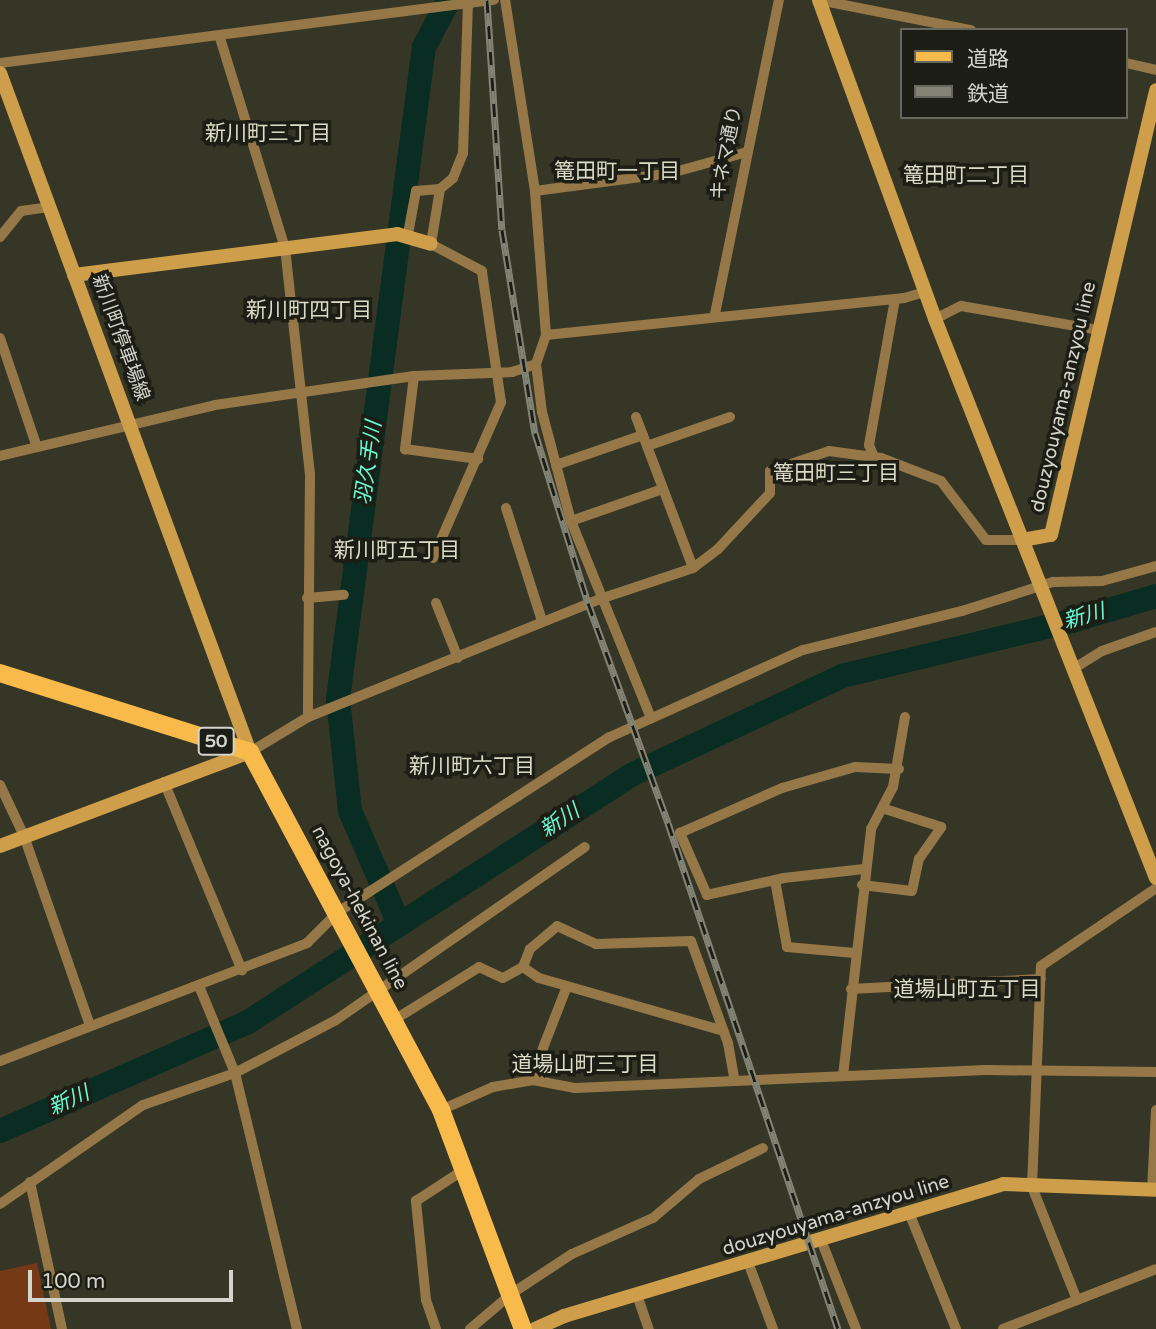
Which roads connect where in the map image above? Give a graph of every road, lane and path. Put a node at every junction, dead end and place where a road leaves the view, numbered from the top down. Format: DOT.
graph roads {
  1 [pos="408,0"];
  2 [pos="494,0"];
  3 [pos="505,0"];
  4 [pos="779,0"];
  5 [pos="819,0"];
  6 [pos="439,5"];
  7 [pos="468,5"];
  8 [pos="403,14"];
  9 [pos="961,28"];
  10 [pos="220,38"];
  11 [pos="0,63"];
  12 [pos="1128,63"];
  13 [pos="1156,70"];
  14 [pos="0,73"];
  15 [pos="1156,90"];
  16 [pos="747,152"];
  17 [pos="440,188"];
  18 [pos="535,191"];
  19 [pos="49,207"];
  20 [pos="408,234"];
  21 [pos="0,237"];
  22 [pos="431,244"];
  23 [pos="285,248"];
  24 [pos="74,275"];
  25 [pos="925,292"];
  26 [pos="895,299"];
  27 [pos="715,314"];
  28 [pos="935,319"];
  29 [pos="1099,330"];
  30 [pos="547,335"];
  31 [pos="0,338"];
  32 [pos="536,364"];
  33 [pos="495,370"];
  34 [pos="414,376"];
  35 [pos="303,392"];
  36 [pos="636,417"];
  37 [pos="730,417"];
  38 [pos="132,428"];
  39 [pos="643,435"];
  40 [pos="647,446"];
  41 [pos="37,447"];
  42 [pos="0,456"];
  43 [pos="873,457"];
  44 [pos="478,459"];
  45 [pos="556,466"];
  46 [pos="660,490"];
  47 [pos="506,508"];
  48 [pos="571,521"];
  49 [pos="1023,540"];
  50 [pos="433,558"];
  51 [pos="1156,566"];
  52 [pos="693,568"];
  53 [pos="1042,591"];
  54 [pos="344,595"];
  55 [pos="307,598"];
  56 [pos="603,598"];
  57 [pos="436,603"];
  58 [pos="542,621"];
  59 [pos="1156,632"];
  60 [pos="458,657"];
  61 [pos="1071,664"];
  62 [pos="0,673"];
  63 [pos="308,717"];
  64 [pos="905,717"];
  65 [pos="651,718"];
  66 [pos="250,752"];
  67 [pos="898,769"];
  68 [pos="164,782"];
  69 [pos="0,785"];
  70 [pos="882,808"];
  71 [pos="24,836"];
  72 [pos="0,846"];
  73 [pos="585,847"];
  74 [pos="864,869"];
  75 [pos="1156,878"];
  76 [pos="775,880"];
  77 [pos="862,885"];
  78 [pos="1156,888"];
  79 [pos="341,916"];
  80 [pos="855,953"];
  81 [pos="523,967"];
  82 [pos="242,970"];
  83 [pos="1041,979"];
  84 [pos="567,986"];
  85 [pos="199,987"];
  86 [pos="377,987"];
  87 [pos="851,989"];
  88 [pos="394,1020"];
  89 [pos="90,1025"];
  90 [pos="724,1031"];
  91 [pos="0,1061"];
  92 [pos="1156,1072"];
  93 [pos="234,1073"];
  94 [pos="1040,1074"];
  95 [pos="843,1076"];
  96 [pos="734,1077"];
  97 [pos="538,1080"];
  98 [pos="441,1110"];
  99 [pos="1156,1110"];
  100 [pos="764,1148"];
  101 [pos="466,1169"];
  102 [pos="30,1182"];
  103 [pos="1032,1187"];
  104 [pos="1154,1190"];
  105 [pos="0,1204"];
  106 [pos="911,1215"];
  107 [pos="821,1240"];
  108 [pos="748,1262"];
  109 [pos="1156,1269"];
  110 [pos="511,1294"];
  111 [pos="637,1296"];
  112 [pos="1077,1300"];
  113 [pos="62,1329"];
  114 [pos="298,1329"];
  115 [pos="436,1329"];
  116 [pos="470,1329"];
  117 [pos="523,1329"];
  118 [pos="534,1329"];
  119 [pos="649,1329"];
  120 [pos="773,1329"];
  121 [pos="856,1329"];
  122 [pos="956,1329"];
  123 [pos="1003,1329"];
  1 -- 8 [label="street"];
  2 -- 7 [label="street"];
  3 -- 18 [label="street"];
  4 -- 16 [label="street, キネマ通り"];
  5 -- 9 [label="street"];
  5 -- 25 [label="main road"];
  6 -- 7 [label="street"];
  6 -- 8 [label="street"];
  7 -- 17 [label="street"];
  8 -- 10 [label="street"];
  10 -- 11 [label="street"];
  10 -- 23 [label="street"];
  12 -- 13 [label="street"];
  14 -- 19 [label="main road"];
  15 -- 29 [label="main road, douzyouyama-anzyou line"];
  16 -- 18 [label="street"];
  16 -- 27 [label="street, キネマ通り"];
  17 -- 20 [label="street"];
  17 -- 22 [label="street"];
  18 -- 30 [label="street"];
  19 -- 21 [label="street"];
  19 -- 24 [label="main road"];
  20 -- 22 [label="main road, 新川町停車場線"];
  20 -- 23 [label="main road, 新川町停車場線"];
  22 -- 33 [label="street"];
  23 -- 24 [label="main road, 新川町停車場線"];
  23 -- 35 [label="street"];
  24 -- 38 [label="main road, 新川町停車場線"];
  25 -- 26 [label="street"];
  25 -- 28 [label="main road"];
  26 -- 27 [label="street"];
  26 -- 43 [label="street"];
  27 -- 30 [label="street"];
  28 -- 29 [label="street"];
  28 -- 49 [label="main road"];
  29 -- 49 [label="main road, douzyouyama-anzyou line"];
  30 -- 32 [label="street"];
  31 -- 41 [label="street"];
  32 -- 33 [label="street"];
  32 -- 45 [label="street"];
  33 -- 34 [label="street"];
  33 -- 44 [label="street"];
  34 -- 35 [label="street"];
  34 -- 44 [label="street"];
  35 -- 38 [label="street"];
  35 -- 55 [label="street"];
  36 -- 39 [label="street"];
  37 -- 40 [label="street"];
  38 -- 41 [label="street"];
  38 -- 66 [label="main road, 新川町停車場線"];
  39 -- 40 [label="street"];
  39 -- 45 [label="street"];
  40 -- 46 [label="street"];
  41 -- 42 [label="street"];
  43 -- 49 [label="street"];
  43 -- 52 [label="street"];
  44 -- 50 [label="street"];
  45 -- 48 [label="street"];
  46 -- 48 [label="street"];
  46 -- 52 [label="street"];
  47 -- 58 [label="street"];
  48 -- 56 [label="street"];
  49 -- 53 [label="main road"];
  51 -- 53 [label="street"];
  52 -- 56 [label="street"];
  53 -- 61 [label="main road"];
  53 -- 65 [label="street"];
  54 -- 55 [label="street"];
  55 -- 63 [label="street"];
  56 -- 58 [label="street"];
  56 -- 65 [label="street"];
  57 -- 60 [label="street"];
  58 -- 60 [label="street"];
  59 -- 61 [label="street"];
  60 -- 63 [label="street"];
  61 -- 75 [label="main road"];
  62 -- 66 [label="main road, 50"];
  63 -- 66 [label="street"];
  64 -- 67 [label="street"];
  65 -- 79 [label="street"];
  66 -- 68 [label="main road"];
  66 -- 79 [label="main road, nagoya-hekinan line / 50"];
  67 -- 70 [label="street"];
  67 -- 76 [label="street"];
  68 -- 71 [label="main road"];
  68 -- 82 [label="street"];
  69 -- 71 [label="street"];
  70 -- 74 [label="street"];
  70 -- 77 [label="street"];
  71 -- 72 [label="main road"];
  71 -- 89 [label="street"];
  73 -- 86 [label="street"];
  74 -- 76 [label="street"];
  74 -- 77 [label="street"];
  76 -- 80 [label="street"];
  77 -- 80 [label="street"];
  78 -- 83 [label="street"];
  79 -- 82 [label="street"];
  79 -- 86 [label="main road, nagoya-hekinan line / 50"];
  80 -- 87 [label="street"];
  81 -- 84 [label="street"];
  81 -- 88 [label="street"];
  81 -- 90 [label="street"];
  82 -- 85 [label="street"];
  83 -- 87 [label="street"];
  83 -- 94 [label="street"];
  84 -- 90 [label="street"];
  84 -- 97 [label="street"];
  85 -- 89 [label="street"];
  85 -- 93 [label="street"];
  86 -- 88 [label="main road, nagoya-hekinan line / 50"];
  86 -- 93 [label="street"];
  87 -- 95 [label="street"];
  88 -- 98 [label="main road, nagoya-hekinan line / 50"];
  89 -- 91 [label="street"];
  90 -- 96 [label="street"];
  92 -- 94 [label="street"];
  93 -- 102 [label="street"];
  93 -- 114 [label="street"];
  94 -- 95 [label="street"];
  94 -- 103 [label="street"];
  95 -- 96 [label="street"];
  96 -- 97 [label="street"];
  97 -- 98 [label="street"];
  98 -- 101 [label="main road, nagoya-hekinan line / 50"];
  99 -- 104 [label="street"];
  100 -- 110 [label="street"];
  101 -- 110 [label="main road, nagoya-hekinan line / 50"];
  101 -- 115 [label="street"];
  102 -- 105 [label="street"];
  102 -- 113 [label="street"];
  103 -- 104 [label="main road, douzyouyama-anzyou line"];
  103 -- 106 [label="main road, douzyouyama-anzyou line"];
  103 -- 112 [label="street"];
  106 -- 107 [label="main road, douzyouyama-anzyou line"];
  106 -- 122 [label="street"];
  107 -- 108 [label="main road, douzyouyama-anzyou line"];
  107 -- 121 [label="street"];
  108 -- 111 [label="main road, douzyouyama-anzyou line"];
  108 -- 120 [label="street"];
  109 -- 112 [label="street"];
  110 -- 116 [label="street"];
  110 -- 117 [label="main road, nagoya-hekinan line / 50"];
  111 -- 118 [label="main road, douzyouyama-anzyou line"];
  111 -- 119 [label="street"];
  112 -- 123 [label="street"];
}
